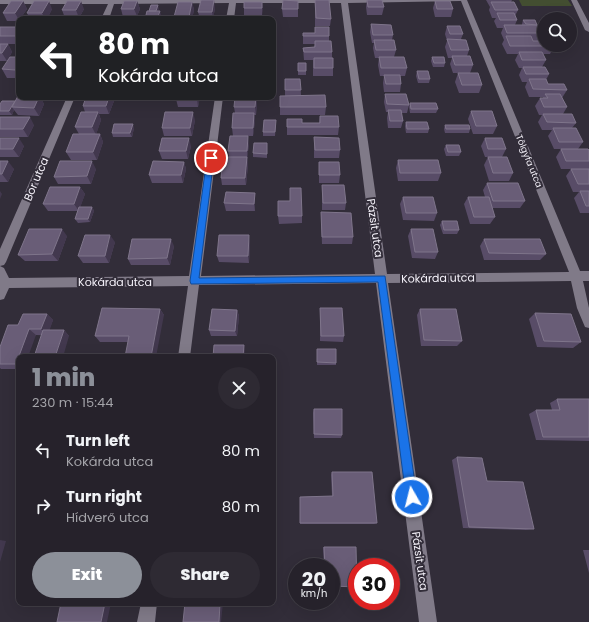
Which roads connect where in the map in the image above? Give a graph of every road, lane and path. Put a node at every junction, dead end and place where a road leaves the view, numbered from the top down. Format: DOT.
graph roads {
  1 [pos="232,0"];
  2 [pos="344,0"];
  3 [pos="458,0"];
  4 [pos="464,0"];
  5 [pos="574,0"];
  6 [pos="3,1"];
  7 [pos="112,1"];
  8 [pos="0,8"];
  9 [pos="106,16"];
  10 [pos="230,16"];
  11 [pos="589,30"];
  12 [pos="70,100"];
  13 [pos="219,100"];
  14 [pos="0,262"];
  15 [pos="0,271"];
  16 [pos="576,276"];
  17 [pos="589,276"];
  18 [pos="382,279"];
  19 [pos="194,281"];
  20 [pos="2,283"];
  21 [pos="0,295"];
  22 [pos="589,323"];
  23 [pos="184,354"];
  24 [pos="149,606"];
  25 [pos="146,622"];
  26 [pos="428,622"];
  1 -- 2 [label="street"];
  1 -- 7 [label="street"];
  1 -- 10 [label="street"];
  2 -- 3 [label="street"];
  2 -- 18 [label="street, Pázsit utca"];
  4 -- 16 [label="street, Tölgyfa utca"];
  5 -- 11 [label="street"];
  6 -- 7 [label="street"];
  6 -- 8 [label="street"];
  7 -- 9 [label="street"];
  12 -- 14 [label="street, Bor utca"];
  13 -- 19 [label="street"];
  15 -- 20 [label="street"];
  16 -- 17 [label="street, Kokárda utca"];
  16 -- 18 [label="street, Kokárda utca"];
  16 -- 22 [label="street, Tölgyfa utca"];
  18 -- 19 [label="street, Kokárda utca"];
  18 -- 26 [label="street, Pázsit utca"];
  19 -- 20 [label="street, Kokárda utca"];
  19 -- 23 [label="street"];
  20 -- 21 [label="street"];
  24 -- 25 [label="street"];
}
